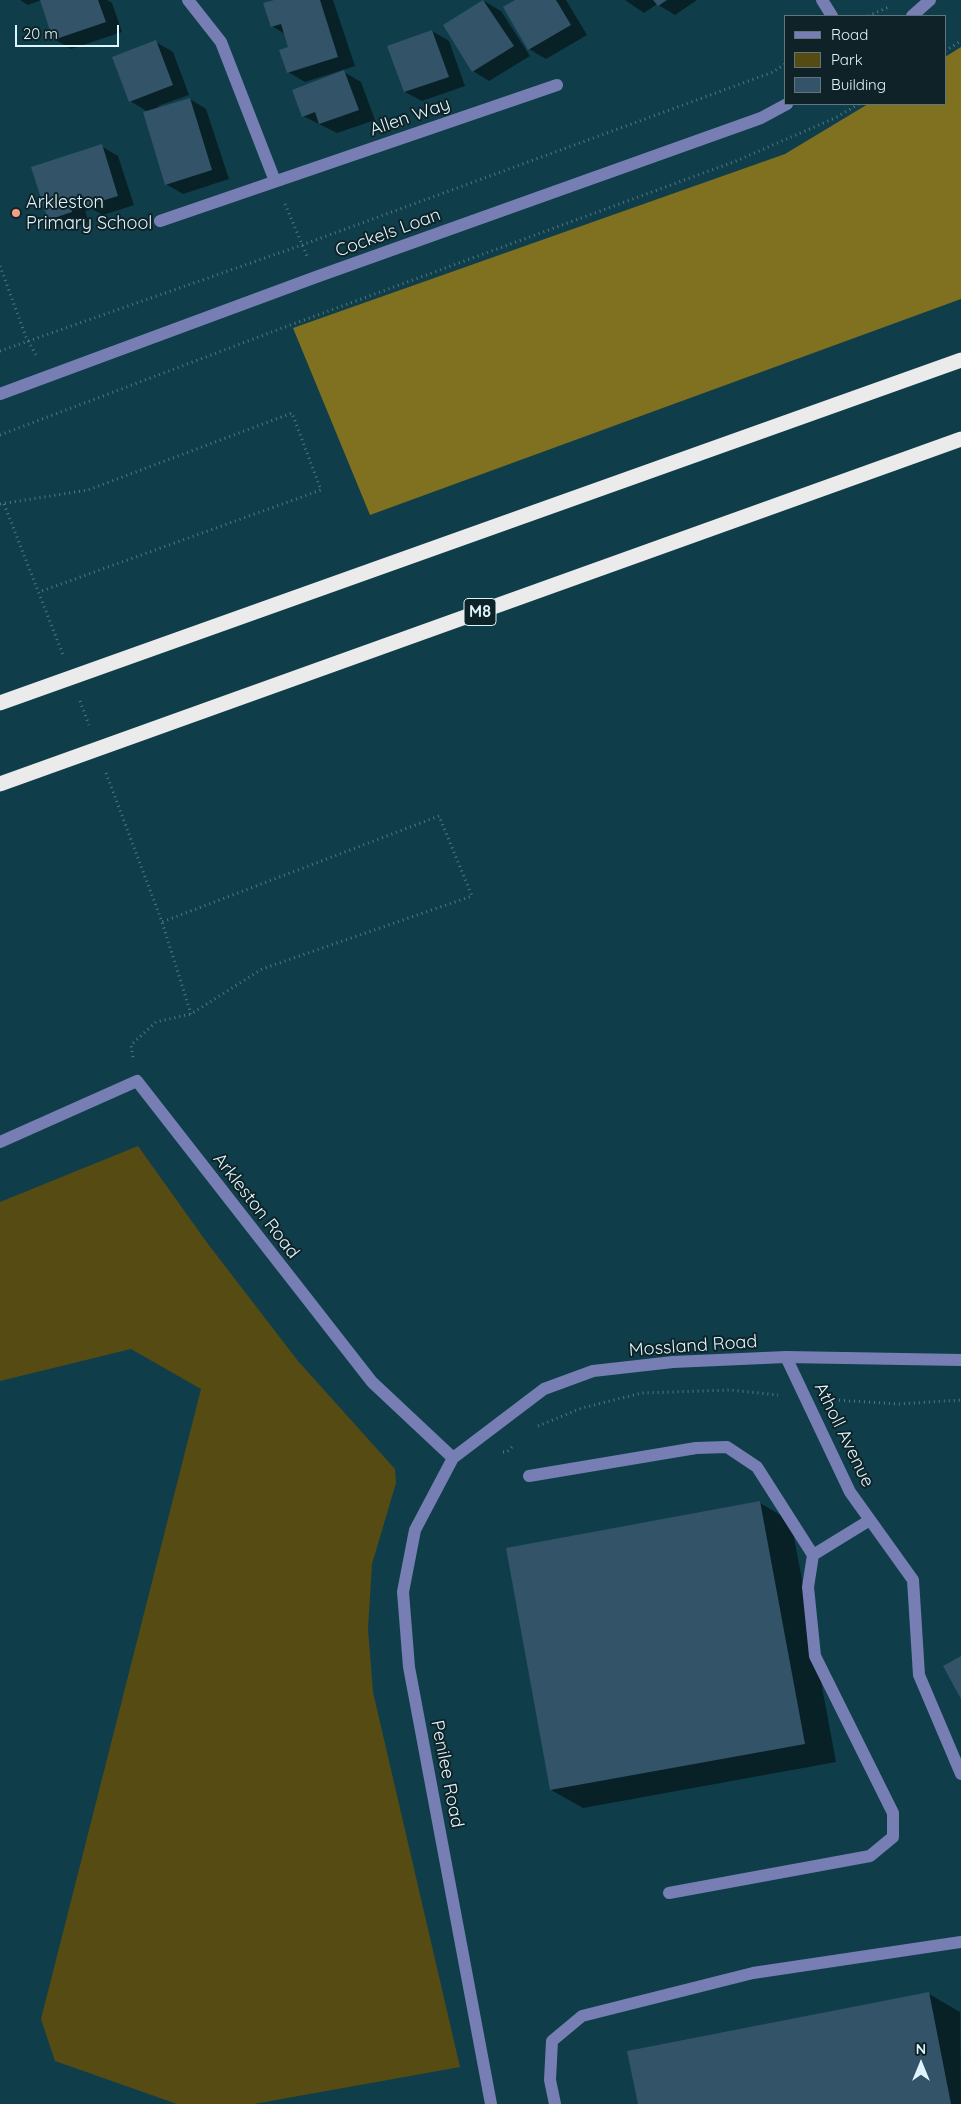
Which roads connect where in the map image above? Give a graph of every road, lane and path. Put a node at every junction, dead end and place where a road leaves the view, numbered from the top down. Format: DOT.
graph roads {
  1 [pos="188,0"];
  2 [pos="822,0"];
  3 [pos="898,0"];
  4 [pos="930,0"];
  5 [pos="831,15"];
  6 [pos="870,15"];
  7 [pos="913,15"];
  8 [pos="961,41"];
  9 [pos="946,50"];
  10 [pos="784,65"];
  11 [pos="558,86"];
  12 [pos="785,105"];
  13 [pos="857,105"];
  14 [pos="274,181"];
  15 [pos="160,221"];
  16 [pos="302,244"];
  17 [pos="0,266"];
  18 [pos="316,278"];
  19 [pos="28,340"];
  20 [pos="0,351"];
  21 [pos="961,360"];
  22 [pos="48,376"];
  23 [pos="0,394"];
  24 [pos="0,435"];
  25 [pos="961,439"];
  26 [pos="2,504"];
  27 [pos="0,703"];
  28 [pos="0,784"];
  29 [pos="191,1014"];
  30 [pos="137,1081"];
  31 [pos="0,1142"];
  32 [pos="786,1357"];
  33 [pos="961,1360"];
  34 [pos="806,1399"];
  35 [pos="961,1400"];
  36 [pos="537,1427"];
  37 [pos="514,1445"];
  38 [pos="498,1453"];
  39 [pos="453,1458"];
  40 [pos="529,1476"];
  41 [pos="870,1520"];
  42 [pos="813,1555"];
  43 [pos="961,1774"];
  44 [pos="669,1893"];
  45 [pos="961,1942"];
  46 [pos="491,2104"];
  47 [pos="555,2104"];
  1 -- 14 [label="street"];
  2 -- 5 [label="street"];
  3 -- 6 [label="path"];
  4 -- 7 [label="street"];
  8 -- 9 [label="path"];
  10 -- 16 [label="path"];
  11 -- 14 [label="street, Allen Way"];
  12 -- 18 [label="street, Cockels Loan"];
  13 -- 24 [label="path"];
  14 -- 15 [label="street, Allen Way"];
  14 -- 16 [label="path"];
  16 -- 18 [label="path"];
  16 -- 19 [label="path"];
  17 -- 19 [label="path"];
  18 -- 22 [label="street, Cockels Loan"];
  19 -- 20 [label="path"];
  19 -- 22 [label="path"];
  21 -- 27 [label="highway"];
  22 -- 23 [label="street, Cockels Loan"];
  25 -- 28 [label="highway, M8"];
  26 -- 26 [label="path"];
  29 -- 29 [label="path"];
  29 -- 30 [label="path"];
  30 -- 31 [label="street"];
  30 -- 39 [label="street, Arkleston Road"];
  32 -- 33 [label="street, Mossland Road"];
  32 -- 34 [label="street, Atholl Avenue"];
  32 -- 39 [label="street, Mossland Road"];
  34 -- 35 [label="path"];
  34 -- 36 [label="path"];
  34 -- 41 [label="street, Atholl Avenue"];
  37 -- 38 [label="path"];
  39 -- 46 [label="street, Penilee Road"];
  40 -- 42 [label="street"];
  41 -- 42 [label="street"];
  41 -- 43 [label="street, Atholl Avenue"];
  42 -- 44 [label="street"];
  45 -- 47 [label="street"];
}
